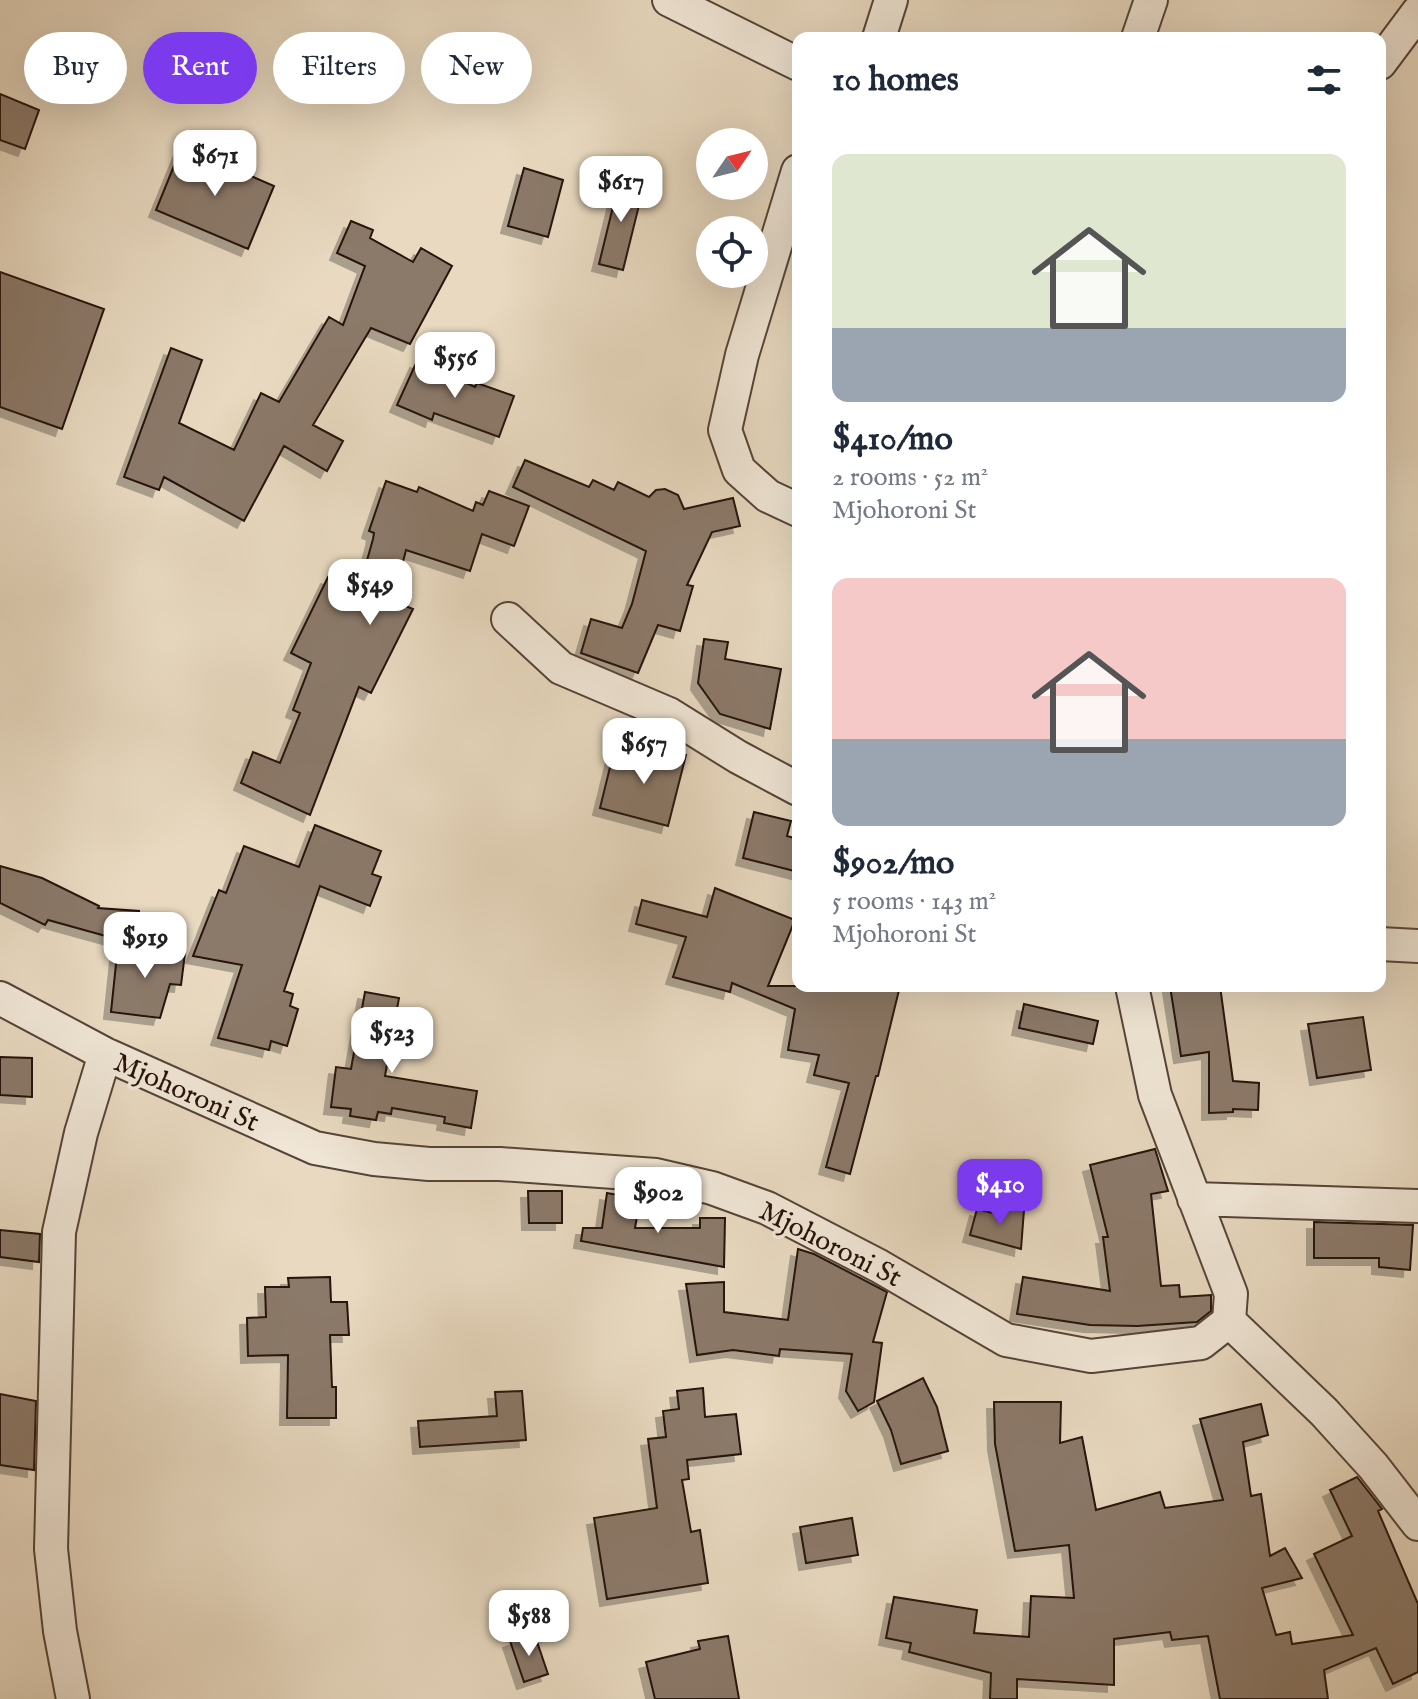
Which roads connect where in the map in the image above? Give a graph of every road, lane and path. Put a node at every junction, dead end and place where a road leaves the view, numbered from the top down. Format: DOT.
graph roads {
  1 [pos="669,0"];
  2 [pos="891,0"];
  3 [pos="1151,0"];
  4 [pos="1418,12"];
  5 [pos="881,32"];
  6 [pos="1140,32"];
  7 [pos="1386,55"];
  8 [pos="792,61"];
  9 [pos="792,191"];
  10 [pos="792,507"];
  11 [pos="508,619"];
  12 [pos="792,786"];
  13 [pos="1386,944"];
  14 [pos="1418,946"];
  15 [pos="1133,992"];
  16 [pos="0,998"];
  17 [pos="105,1054"];
  18 [pos="1194,1199"];
  19 [pos="1418,1206"];
  20 [pos="1229,1321"];
  21 [pos="1418,1524"];
  22 [pos="73,1699"];
  1 -- 8 [label="street"];
  2 -- 5 [label="street"];
  3 -- 6 [label="street"];
  4 -- 7 [label="street"];
  9 -- 10 [label="street"];
  11 -- 12 [label="street"];
  13 -- 14 [label="street"];
  15 -- 18 [label="street"];
  16 -- 17 [label="street, Mjohoroni St"];
  17 -- 20 [label="street, Mjohoroni St"];
  17 -- 22 [label="street"];
  18 -- 19 [label="street"];
  18 -- 20 [label="street"];
  20 -- 21 [label="street"];
}
